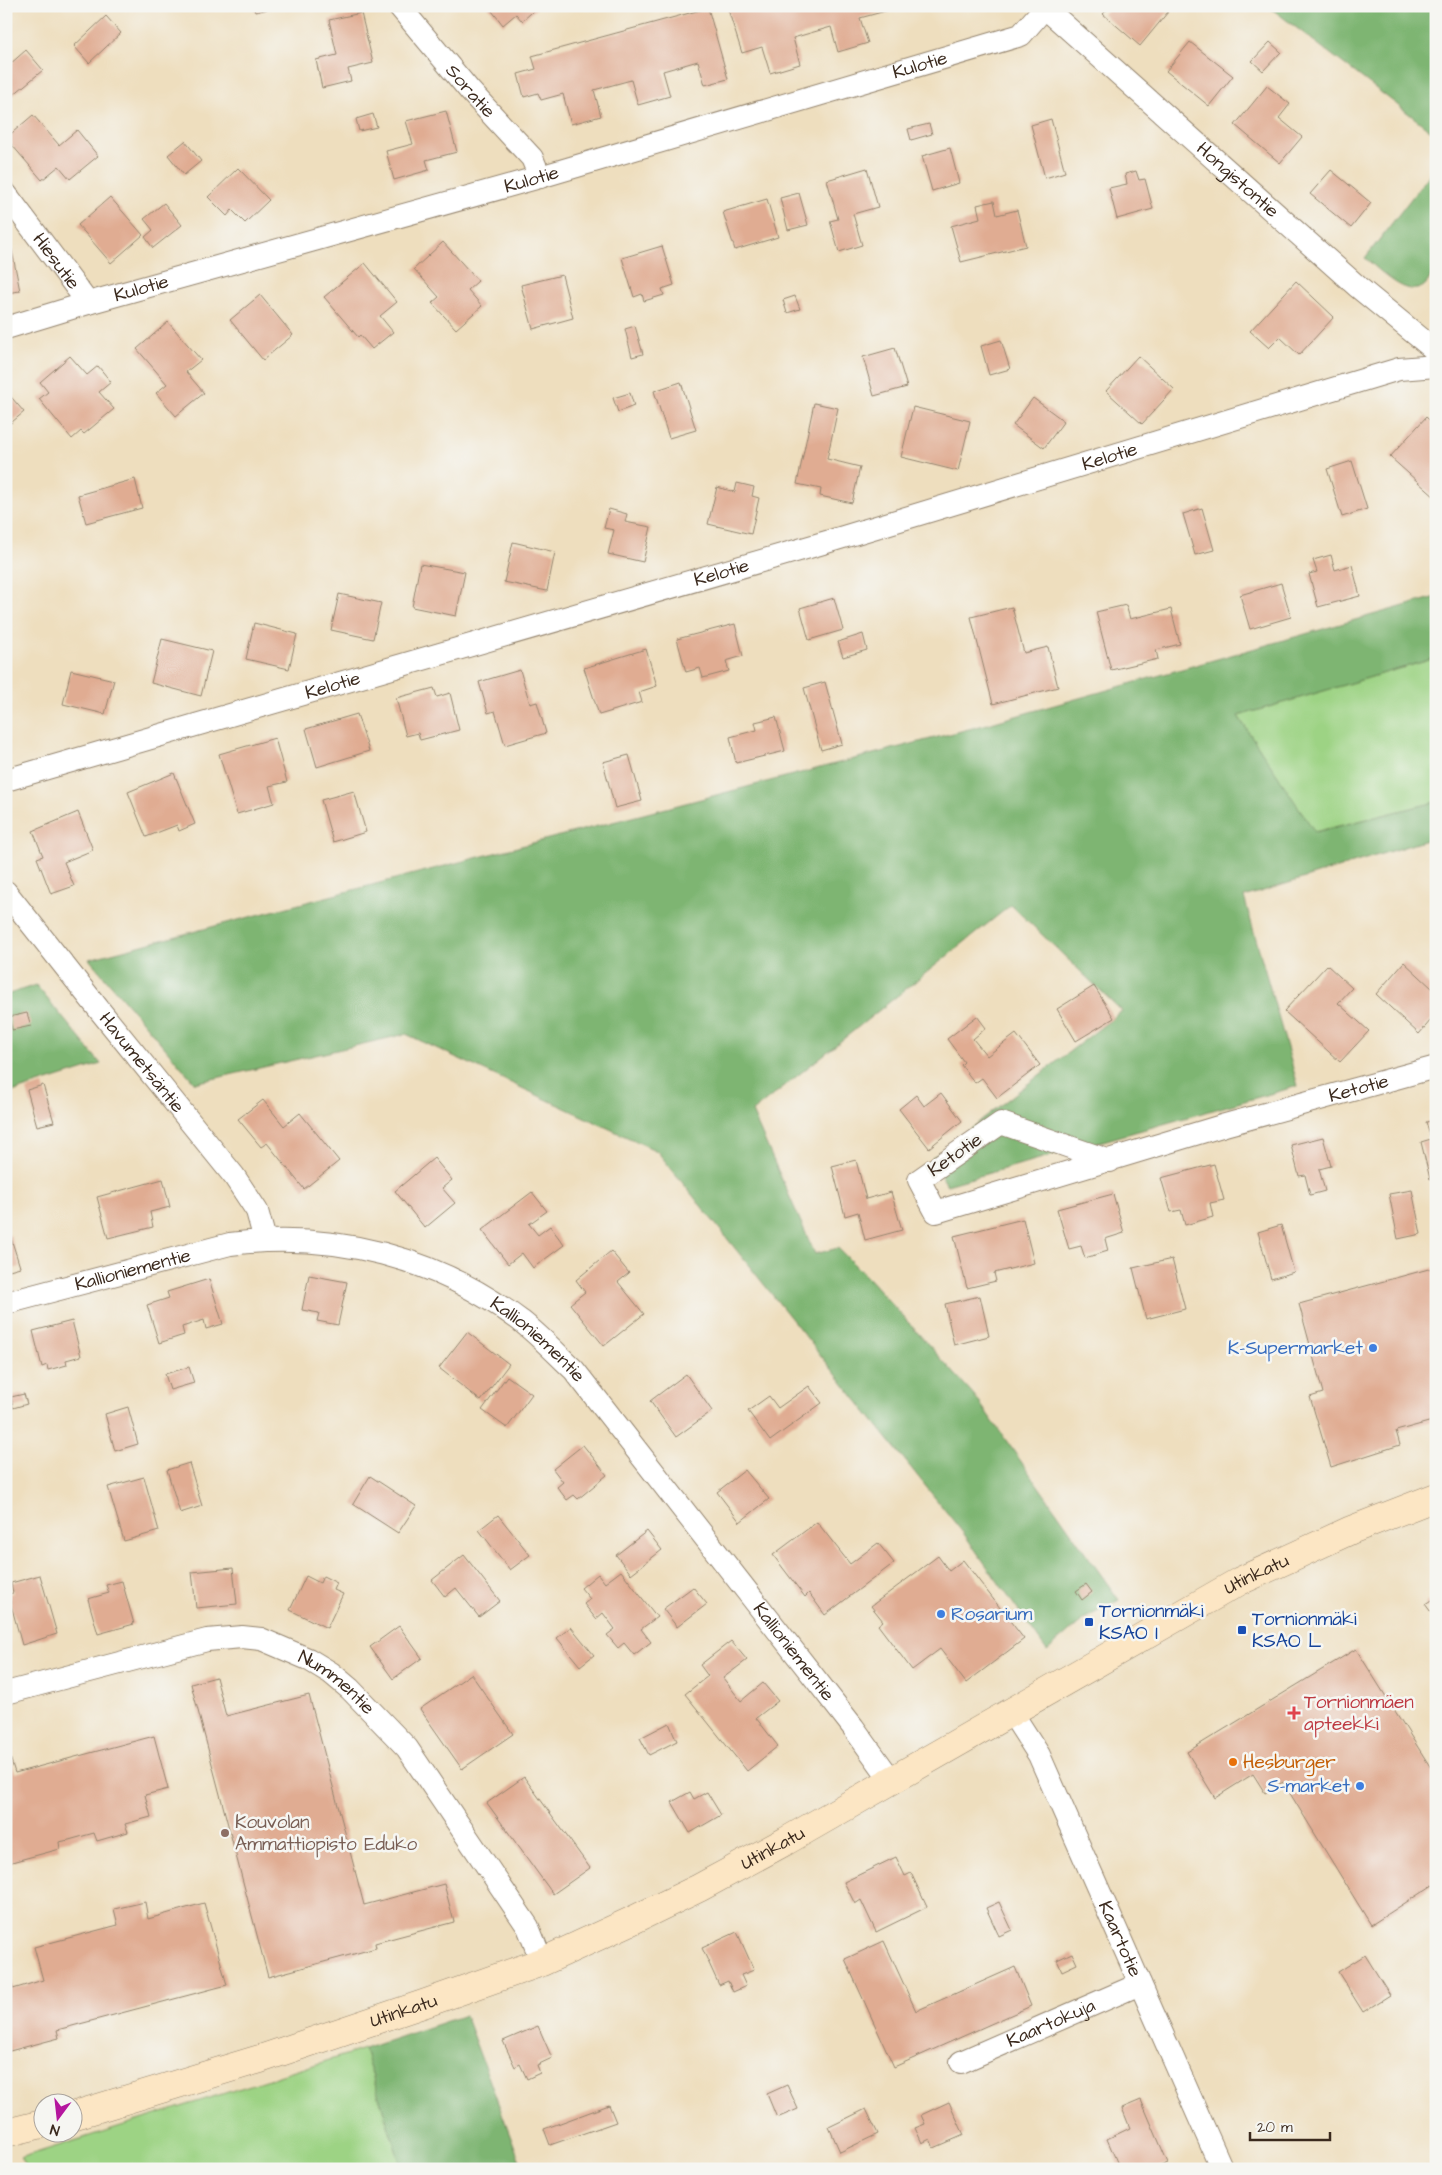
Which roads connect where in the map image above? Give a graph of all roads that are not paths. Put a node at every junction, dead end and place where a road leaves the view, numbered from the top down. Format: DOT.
graph roads {
  1 [pos="399,6"];
  2 [pos="1044,7"];
  3 [pos="540,177"];
  4 [pos="6,194"];
  5 [pos="88,303"];
  6 [pos="6,328"];
  7 [pos="1436,351"];
  8 [pos="1436,366"];
  9 [pos="6,780"];
  10 [pos="6,892"];
  11 [pos="1436,1067"];
  12 [pos="1110,1161"];
  13 [pos="265,1240"];
  14 [pos="6,1303"];
  15 [pos="1436,1497"];
  16 [pos="6,1693"];
  17 [pos="1012,1713"];
  18 [pos="891,1780"];
  19 [pos="542,1962"];
  20 [pos="1140,1984"];
  21 [pos="962,2062"];
  22 [pos="82,2113"];
  23 [pos="32,2126"];
  24 [pos="6,2133"];
  25 [pos="1222,2169"];
  1 -- 3 [label="street, Soratie"];
  2 -- 3 [label="street, Kulotie"];
  2 -- 7 [label="street, Hongistontie"];
  3 -- 5 [label="street, Kulotie"];
  4 -- 5 [label="street, Hiesutie"];
  5 -- 6 [label="street, Kulotie"];
  8 -- 9 [label="street, Kelotie"];
  10 -- 13 [label="street, Havumetsäntie"];
  11 -- 12 [label="street, Ketotie"];
  12 -- 12 [label="street, Ketotie"];
  13 -- 14 [label="street, Kallioniementie"];
  13 -- 18 [label="street, Kallioniementie"];
  15 -- 17 [label="street, Utinkatu"];
  16 -- 19 [label="street, Nummentie"];
  17 -- 18 [label="street, Utinkatu"];
  17 -- 20 [label="street, Kaartotie"];
  18 -- 19 [label="street, Utinkatu"];
  19 -- 22 [label="street, Utinkatu"];
  20 -- 21 [label="street, Kaartokuja"];
  20 -- 25 [label="street, Kaartotie"];
  23 -- 24 [label="street"];
}
